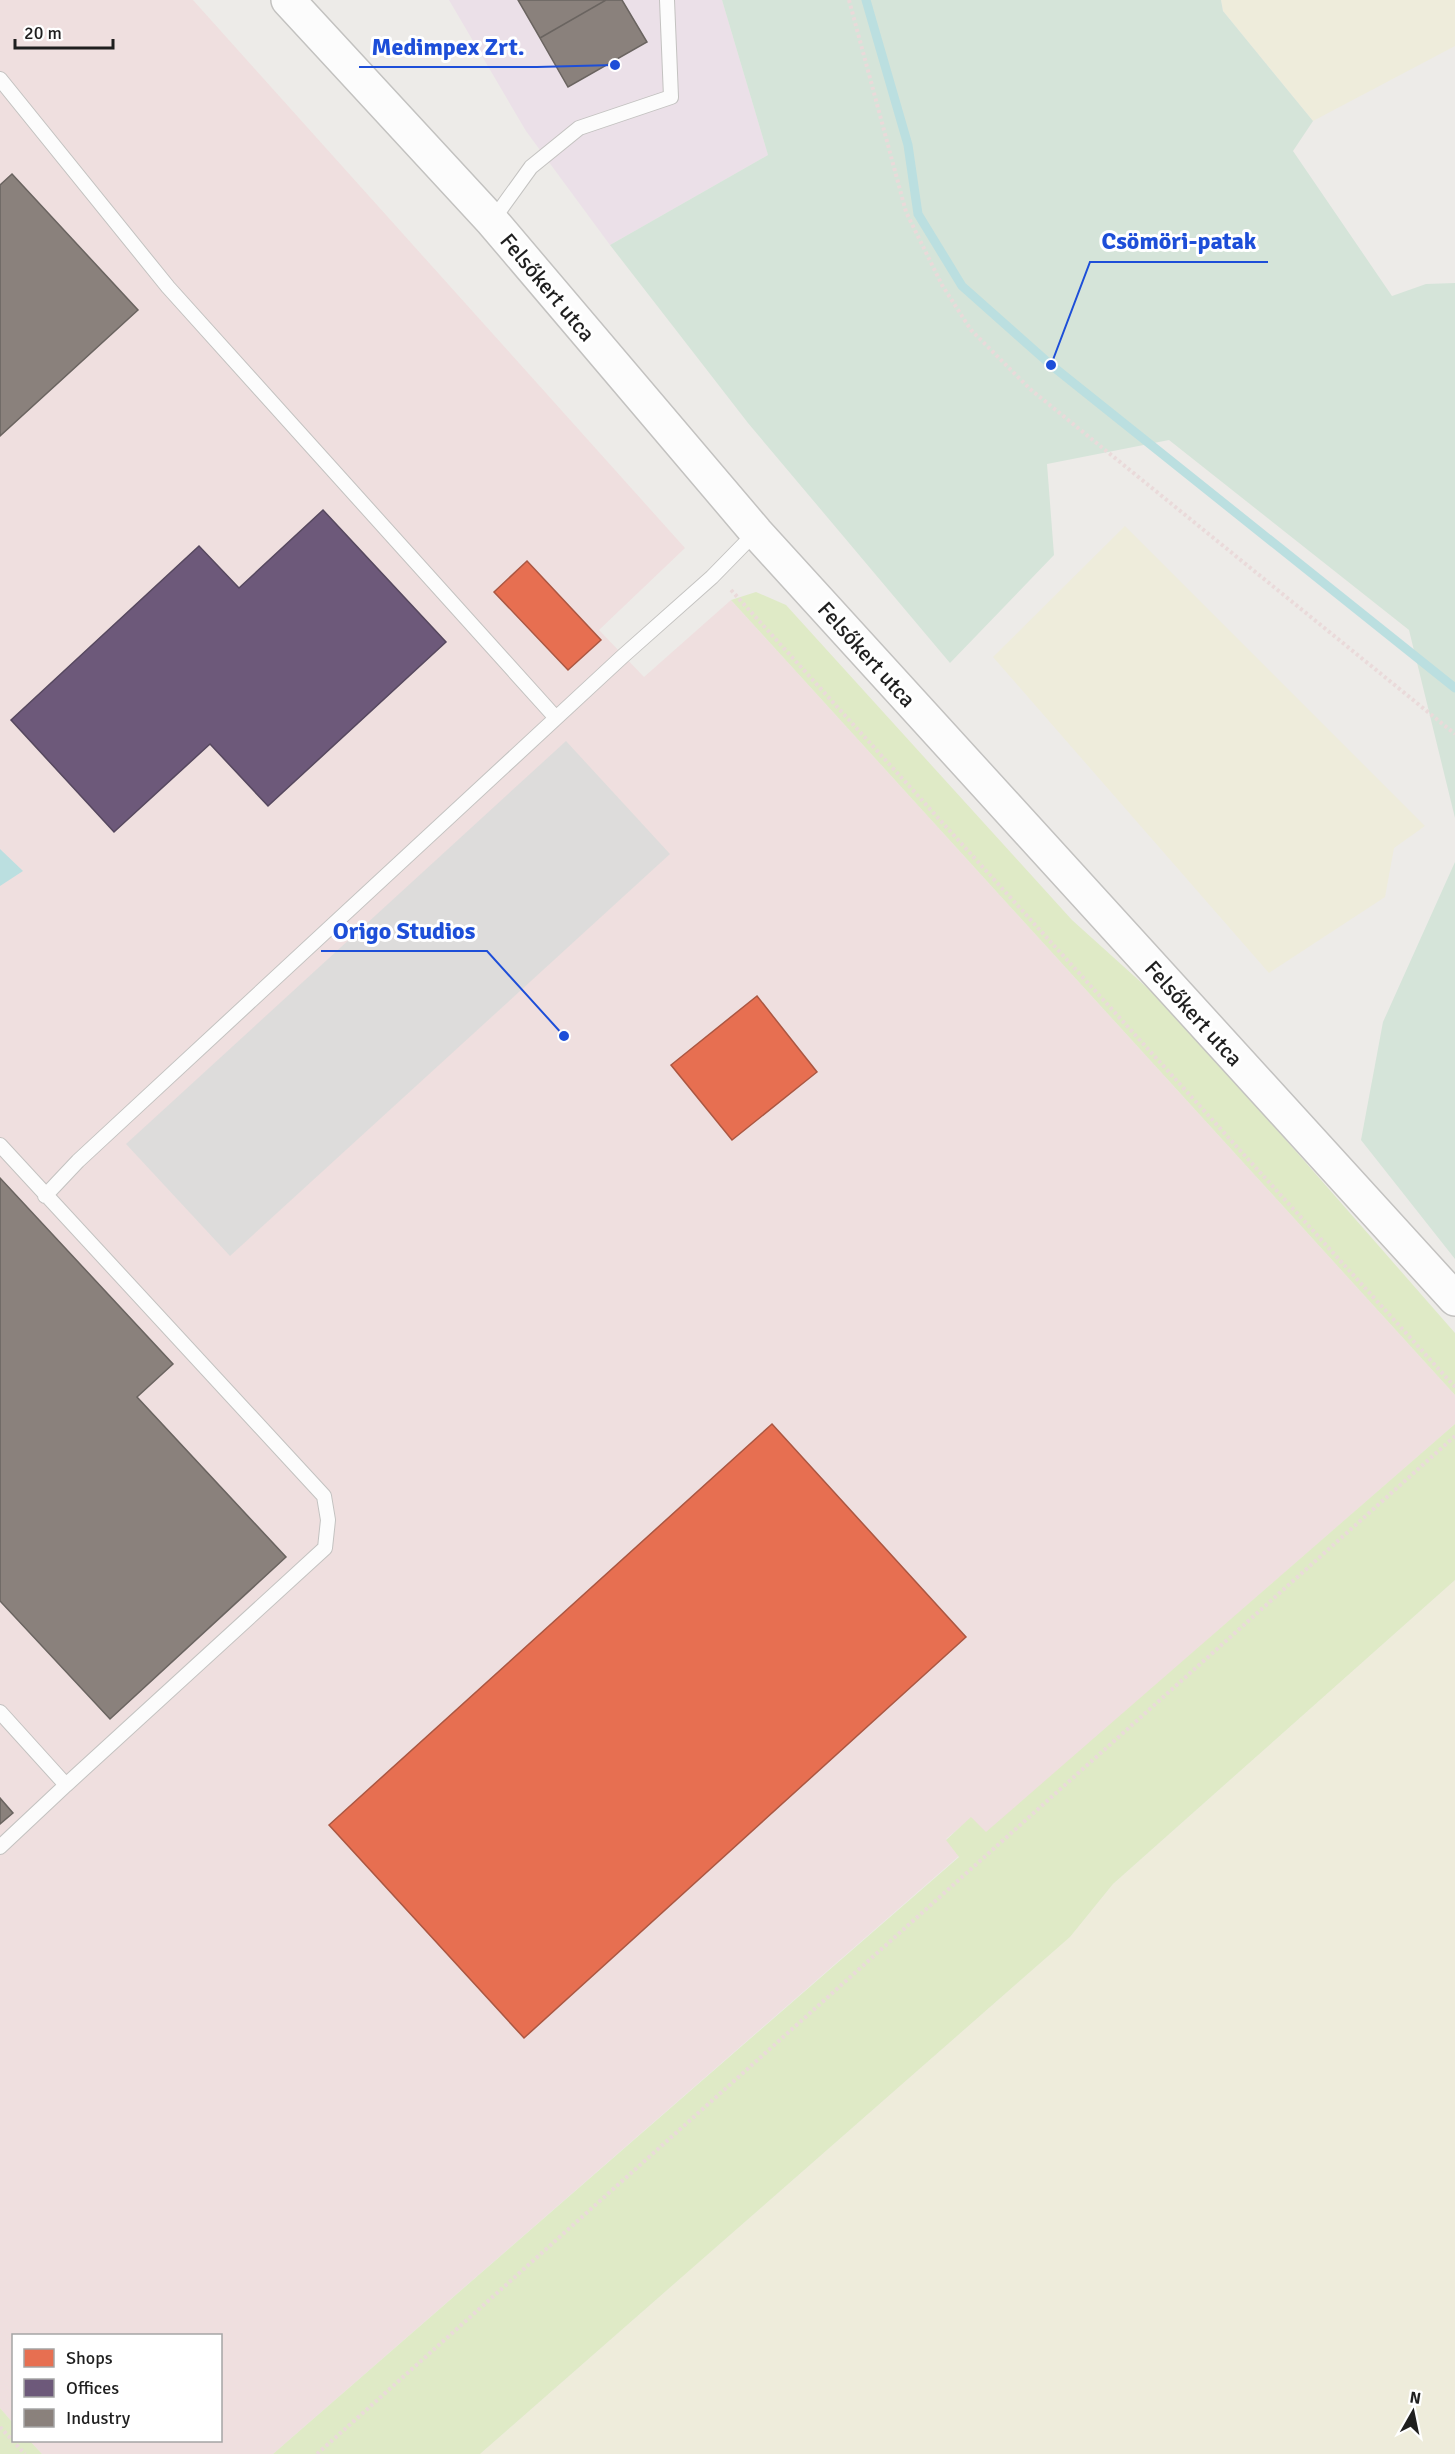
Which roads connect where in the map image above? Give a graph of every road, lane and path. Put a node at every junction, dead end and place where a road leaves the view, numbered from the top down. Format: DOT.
graph roads {
  1 [pos="288,0"];
  2 [pos="667,0"];
  3 [pos="849,0"];
  4 [pos="0,79"];
  5 [pos="5,97"];
  6 [pos="492,221"];
  7 [pos="756,532"];
  8 [pos="716,573"];
  9 [pos="556,718"];
  10 [pos="1455,734"];
  11 [pos="0,1145"];
  12 [pos="45,1196"];
  13 [pos="1455,1299"];
  14 [pos="1455,1387"];
  15 [pos="1455,1436"];
  16 [pos="0,1712"];
  17 [pos="66,1785"];
  18 [pos="0,1847"];
  19 [pos="0,2427"];
  20 [pos="12,2440"];
  21 [pos="14,2442"];
  22 [pos="25,2454"];
  23 [pos="317,2454"];
  1 -- 6 [label="street, Felsőkert utca"];
  2 -- 6 [label="lane"];
  3 -- 10 [label="path"];
  4 -- 5 [label="lane"];
  5 -- 9 [label="lane"];
  6 -- 7 [label="street, Felsőkert utca"];
  7 -- 8 [label="lane"];
  7 -- 13 [label="street, Felsőkert utca"];
  8 -- 9 [label="lane"];
  8 -- 14 [label="path"];
  9 -- 12 [label="lane"];
  11 -- 12 [label="lane"];
  12 -- 17 [label="lane"];
  15 -- 23 [label="path"];
  16 -- 17 [label="lane"];
  17 -- 18 [label="lane"];
  19 -- 20 [label="path"];
  21 -- 22 [label="path"];
}
